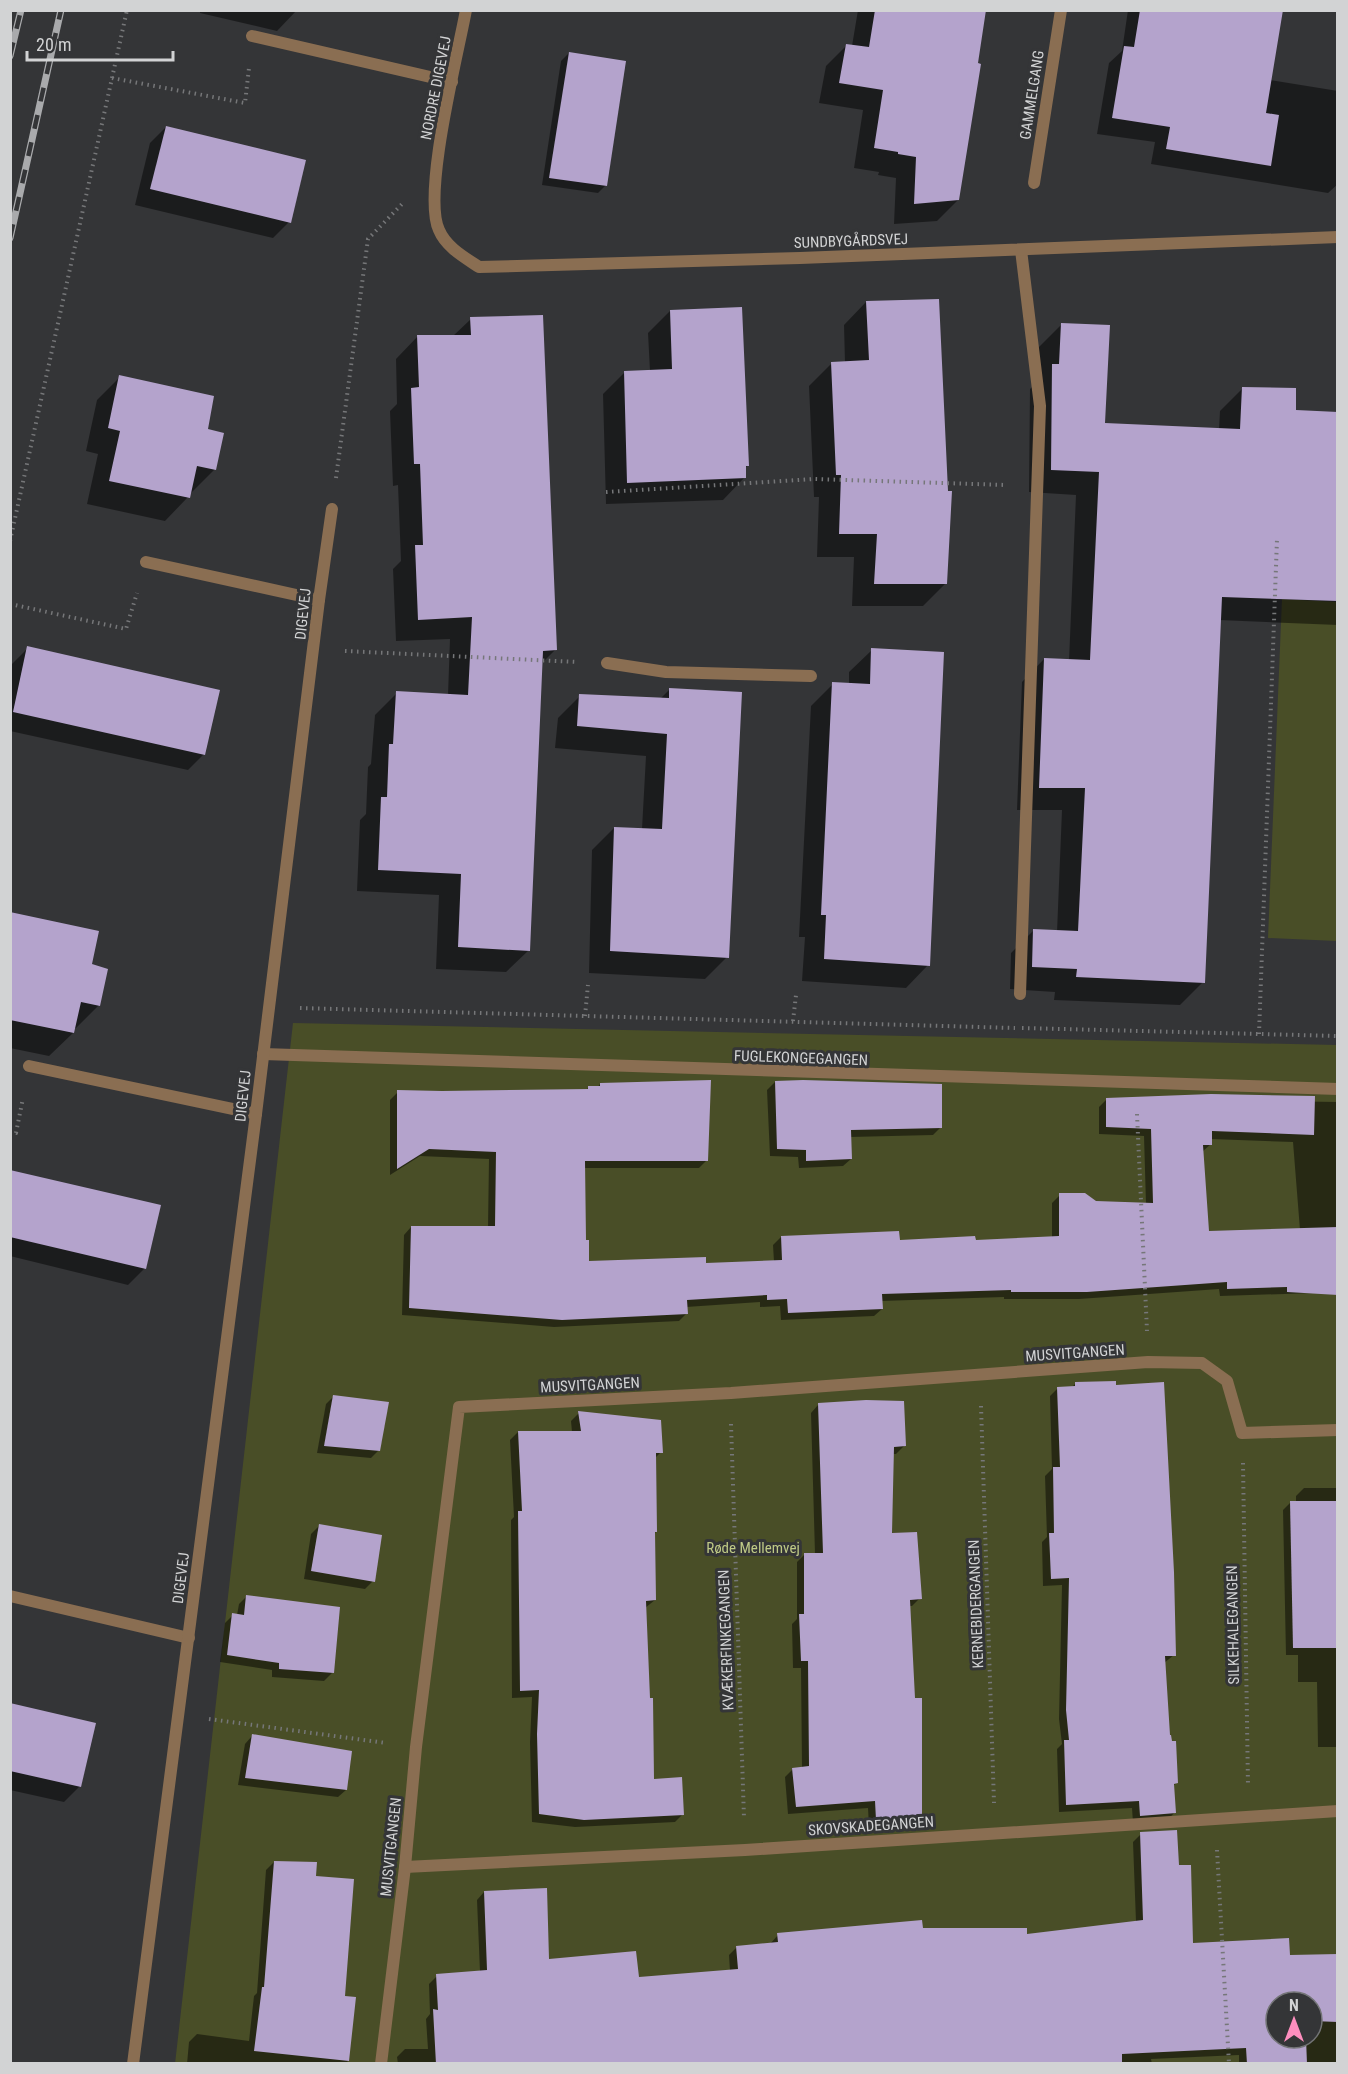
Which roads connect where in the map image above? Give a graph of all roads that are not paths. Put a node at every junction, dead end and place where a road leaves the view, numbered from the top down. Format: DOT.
graph roads {
  1 [pos="466,10"];
  2 [pos="1061,10"];
  3 [pos="252,36"];
  4 [pos="452,82"];
  5 [pos="436,171"];
  6 [pos="1034,183"];
  7 [pos="1338,237"];
  8 [pos="1021,250"];
  9 [pos="332,508"];
  10 [pos="146,562"];
  11 [pos="319,600"];
  12 [pos="607,663"];
  13 [pos="811,676"];
  14 [pos="1020,994"];
  15 [pos="263,1054"];
  16 [pos="29,1066"];
  17 [pos="1338,1089"];
  18 [pos="256,1114"];
  19 [pos="1338,1430"];
  20 [pos="10,1596"];
  21 [pos="189,1638"];
  22 [pos="1338,1811"];
  23 [pos="405,1867"];
  24 [pos="133,2064"];
  25 [pos="381,2064"];
  1 -- 4 [label="street, NORDRE DIGEVEJ"];
  2 -- 6 [label="street, GAMMELGANG"];
  3 -- 4 [label="street"];
  4 -- 5 [label="street, NORDRE DIGEVEJ"];
  5 -- 8 [label="street, SUNDBYGÅRDSVEJ"];
  7 -- 8 [label="street, SUNDBYGÅRDSVEJ"];
  8 -- 14 [label="street"];
  9 -- 11 [label="street, DIGEVEJ"];
  10 -- 11 [label="street"];
  11 -- 15 [label="street, DIGEVEJ"];
  12 -- 13 [label="street"];
  15 -- 17 [label="street, FUGLEKONGEGANGEN"];
  15 -- 18 [label="street, DIGEVEJ"];
  16 -- 18 [label="street"];
  18 -- 21 [label="street, DIGEVEJ"];
  19 -- 23 [label="street, MUSVITGANGEN"];
  20 -- 21 [label="street"];
  21 -- 24 [label="street, DIGEVEJ"];
  22 -- 23 [label="street, SKOVSKADEGANGEN"];
  23 -- 25 [label="street, MUSVITGANGEN"];
}
